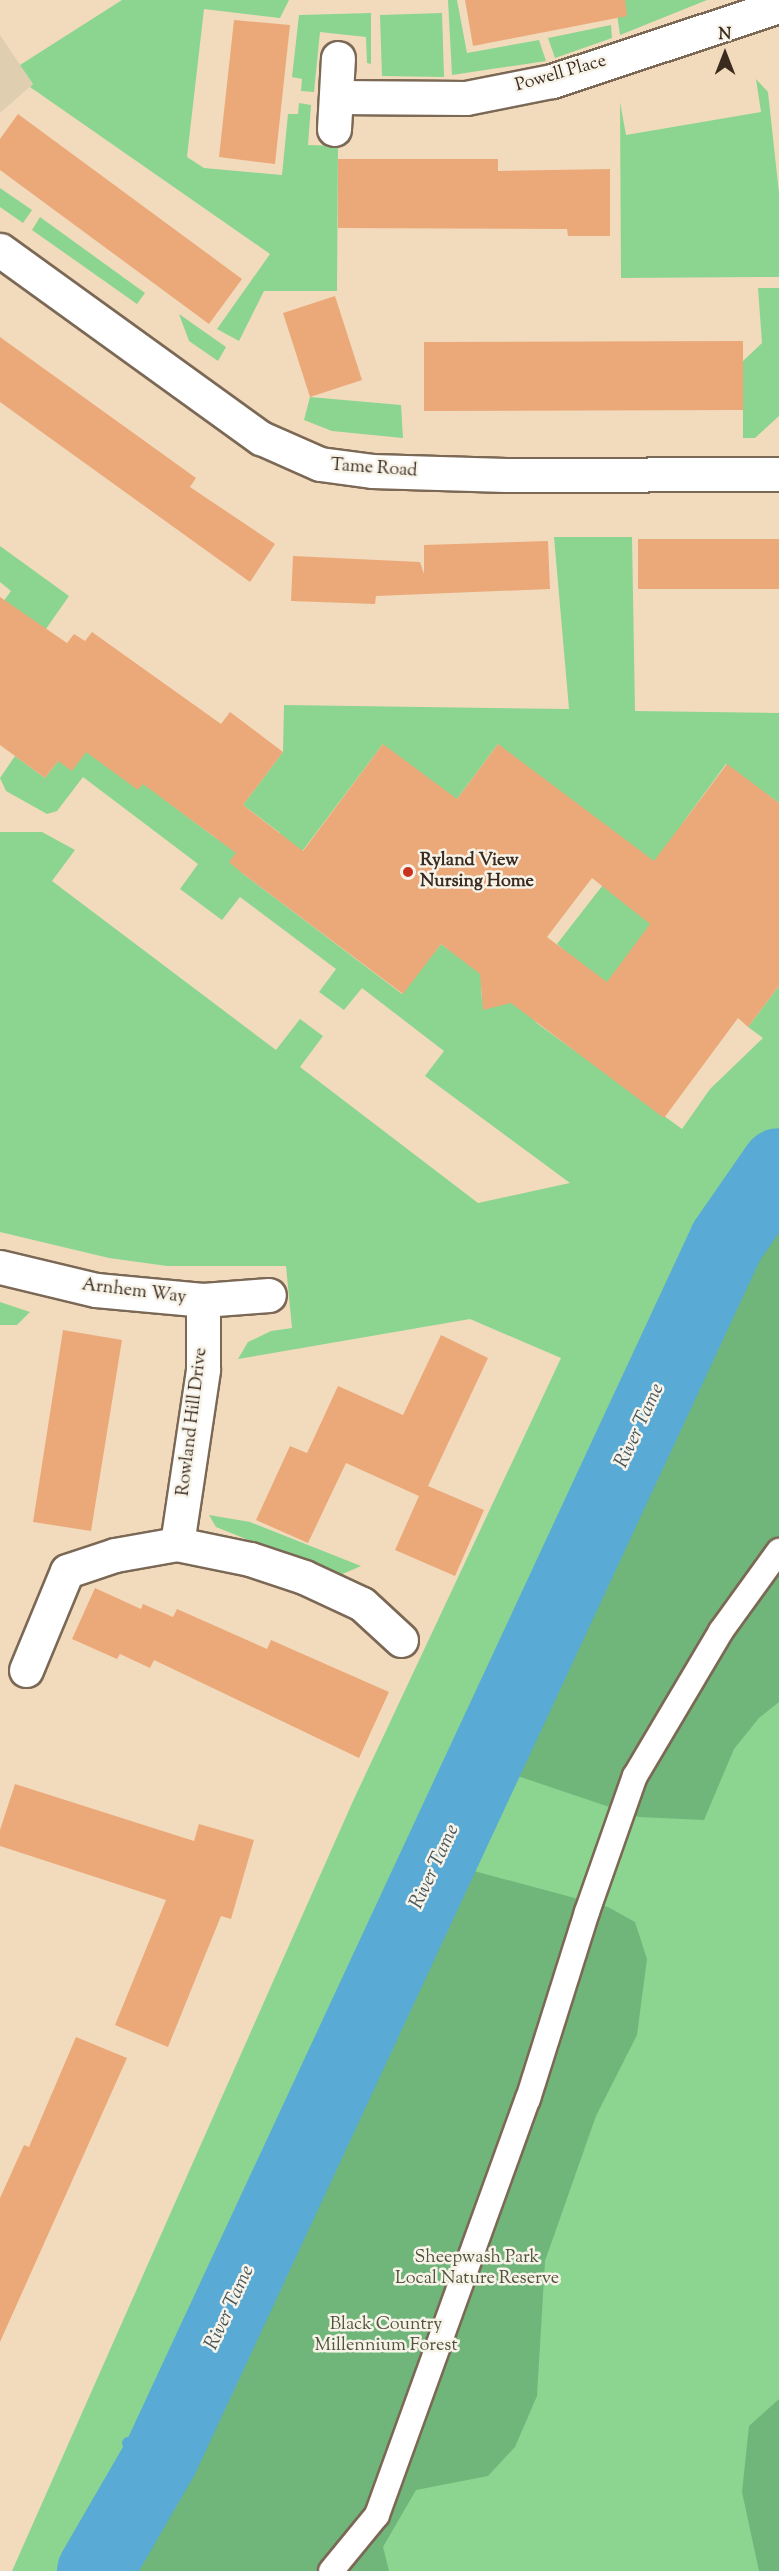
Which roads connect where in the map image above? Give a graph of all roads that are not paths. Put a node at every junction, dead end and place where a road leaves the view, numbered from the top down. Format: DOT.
graph roads {
  1 [pos="779,6"];
  2 [pos="338,58"];
  3 [pos="336,97"];
  4 [pos="334,129"];
  5 [pos="0,250"];
  6 [pos="779,474"];
  7 [pos="0,1267"];
  8 [pos="269,1295"];
  9 [pos="203,1300"];
  10 [pos="177,1544"];
  11 [pos="779,1551"];
  12 [pos="401,1640"];
  13 [pos="26,1670"];
  14 [pos="331,2571"];
  1 -- 3 [label="street, Powell Place"];
  2 -- 3 [label="street"];
  3 -- 4 [label="street"];
  5 -- 6 [label="street, Tame Road"];
  7 -- 9 [label="street, Arnhem Way"];
  8 -- 9 [label="street, Arnhem Way"];
  9 -- 10 [label="street, Rowland Hill Drive"];
  10 -- 12 [label="street"];
  10 -- 13 [label="street"];
  11 -- 14 [label="lane"];
}
